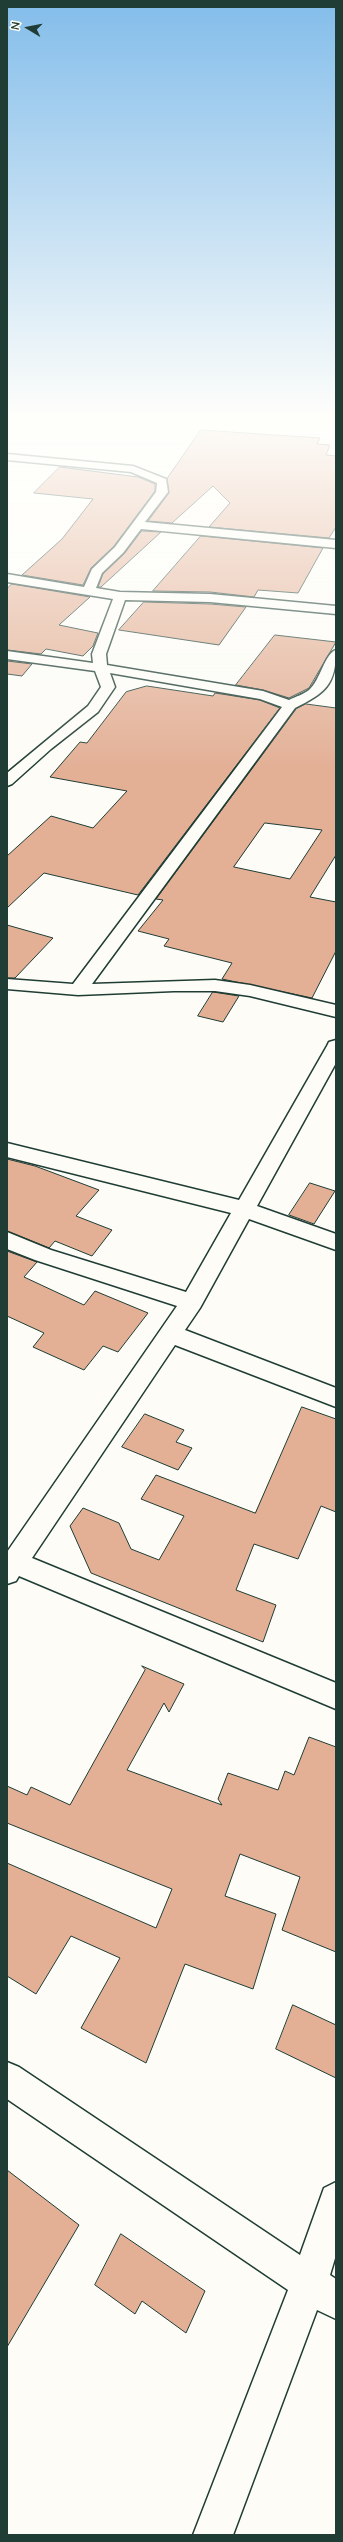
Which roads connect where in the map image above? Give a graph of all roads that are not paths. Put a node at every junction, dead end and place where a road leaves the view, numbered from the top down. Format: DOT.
graph roads {
  1 [pos="134,531"];
  2 [pos="189,531"];
  3 [pos="336,544"];
  4 [pos="7,578"];
  5 [pos="89,591"];
  6 [pos="120,596"];
  7 [pos="336,610"];
  8 [pos="336,654"];
  9 [pos="7,655"];
  10 [pos="100,666"];
  11 [pos="290,705"];
  12 [pos="7,782"];
  13 [pos="7,984"];
  14 [pos="78,990"];
  15 [pos="336,1011"];
  16 [pos="336,1046"];
  17 [pos="7,1150"];
  18 [pos="244,1209"];
  19 [pos="7,1240"];
  20 [pos="336,1242"];
  21 [pos="192,1302"];
  22 [pos="172,1334"];
  23 [pos="336,1398"];
  24 [pos="11,1568"];
  25 [pos="336,1696"];
  26 [pos="7,2079"];
  27 [pos="336,2200"];
  28 [pos="322,2292"];
  29 [pos="213,2535"];
  1 -- 5 [label="street"];
  2 -- 3 [label="street"];
  4 -- 5 [label="street"];
  5 -- 6 [label="street"];
  6 -- 7 [label="street"];
  6 -- 10 [label="street"];
  8 -- 11 [label="street"];
  9 -- 10 [label="street"];
  10 -- 11 [label="street"];
  10 -- 12 [label="street"];
  11 -- 14 [label="street"];
  13 -- 14 [label="street"];
  14 -- 15 [label="street"];
  16 -- 18 [label="street"];
  17 -- 18 [label="street"];
  18 -- 20 [label="street"];
  18 -- 21 [label="street"];
  19 -- 21 [label="street"];
  21 -- 22 [label="street"];
  22 -- 23 [label="street"];
  22 -- 24 [label="street"];
  24 -- 25 [label="street"];
  26 -- 28 [label="street"];
  27 -- 28 [label="street"];
  28 -- 29 [label="street"];
}
